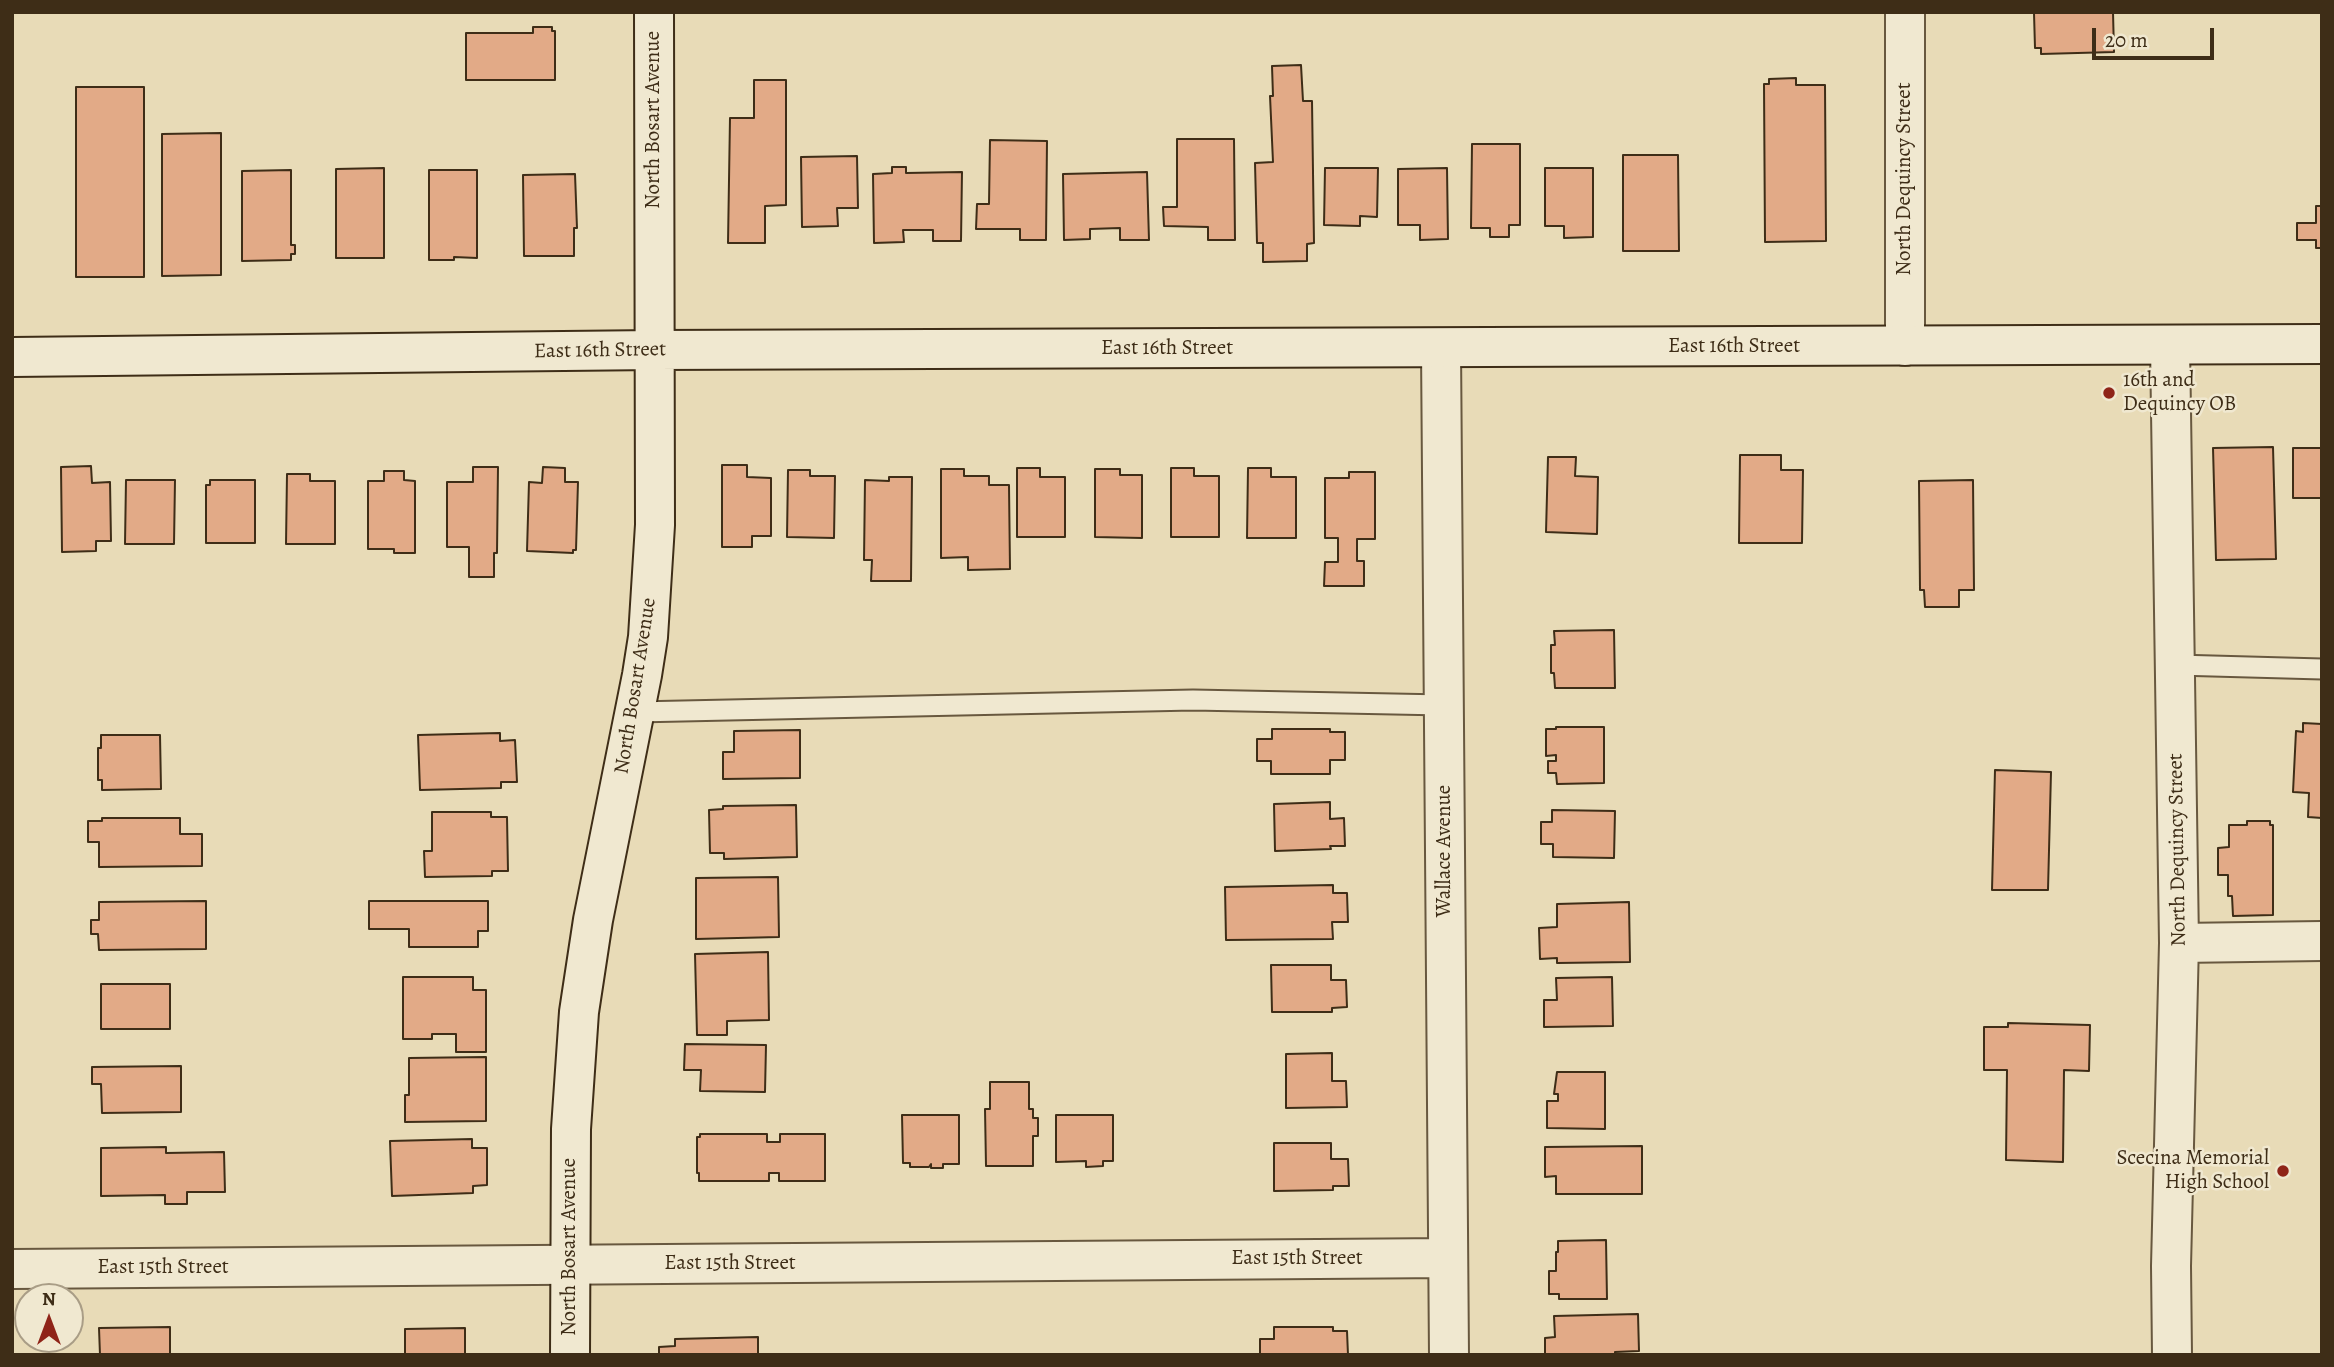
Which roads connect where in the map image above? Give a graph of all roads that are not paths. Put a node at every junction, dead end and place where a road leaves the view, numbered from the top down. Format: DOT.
graph roads {
  1 [pos="654,12"];
  2 [pos="1905,12"];
  3 [pos="2322,344"];
  4 [pos="2170,345"];
  5 [pos="1905,346"];
  6 [pos="1441,348"];
  7 [pos="655,350"];
  8 [pos="12,357"];
  9 [pos="2176,665"];
  10 [pos="2322,669"];
  11 [pos="1444,705"];
  12 [pos="636,712"];
  13 [pos="2322,940"];
  14 [pos="2179,943"];
  15 [pos="1448,1258"];
  16 [pos="569,1265"];
  17 [pos="12,1269"];
  18 [pos="570,1355"];
  19 [pos="1449,1355"];
  20 [pos="2172,1355"];
  1 -- 7 [label="street, North Bosart Avenue"];
  2 -- 5 [label="street, North Dequincy Street"];
  3 -- 4 [label="street, East 16th Street"];
  4 -- 5 [label="street, East 16th Street"];
  4 -- 9 [label="street, North Dequincy Street"];
  5 -- 6 [label="street, East 16th Street"];
  6 -- 7 [label="street, East 16th Street"];
  6 -- 11 [label="street, Wallace Avenue"];
  7 -- 8 [label="street, East 16th Street"];
  7 -- 12 [label="street, North Bosart Avenue"];
  9 -- 10 [label="lane"];
  9 -- 14 [label="street, North Dequincy Street"];
  11 -- 12 [label="lane"];
  11 -- 15 [label="street, Wallace Avenue"];
  12 -- 16 [label="street, North Bosart Avenue"];
  13 -- 14 [label="street"];
  14 -- 20 [label="street, North Dequincy Street"];
  15 -- 16 [label="street, East 15th Street"];
  15 -- 19 [label="street, Wallace Avenue"];
  16 -- 17 [label="street, East 15th Street"];
  16 -- 18 [label="street, North Bosart Avenue"];
}
